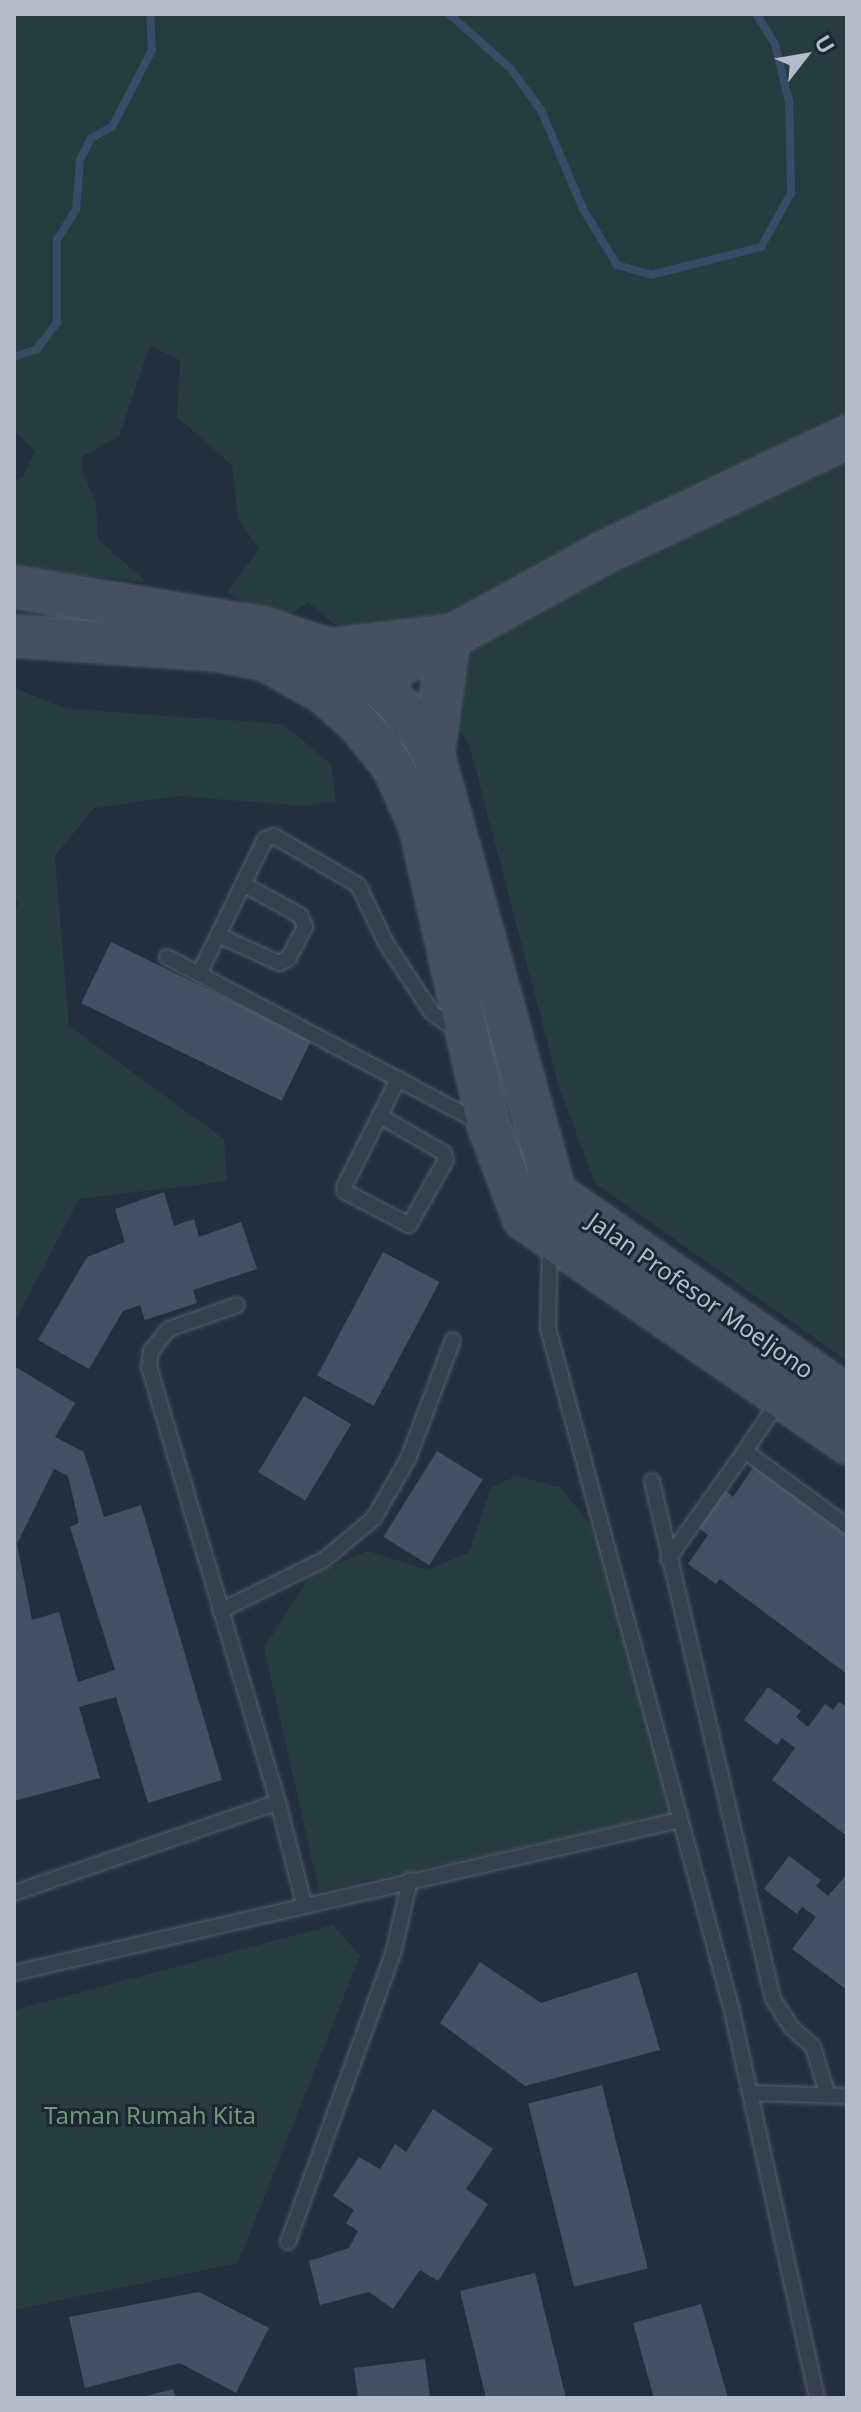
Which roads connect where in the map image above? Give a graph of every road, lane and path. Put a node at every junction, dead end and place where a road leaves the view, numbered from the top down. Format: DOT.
graph roads {
  1 [pos="847,437"];
  2 [pos="14,587"];
  3 [pos="14,636"];
  4 [pos="449,636"];
  5 [pos="330,650"];
  6 [pos="372,679"];
  7 [pos="333,702"];
  8 [pos="433,754"];
  9 [pos="243,884"];
  10 [pos="218,935"];
  11 [pos="167,957"];
  12 [pos="199,974"];
  13 [pos="470,1038"];
  14 [pos="398,1079"];
  15 [pos="380,1116"];
  16 [pos="489,1127"];
  17 [pos="553,1216"];
  18 [pos="237,1305"];
  19 [pos="453,1340"];
  20 [pos="847,1396"];
  21 [pos="781,1398"];
  22 [pos="847,1443"];
  23 [pos="745,1451"];
  24 [pos="652,1481"];
  25 [pos="847,1526"];
  26 [pos="668,1559"];
  27 [pos="220,1611"];
  28 [pos="278,1802"];
  29 [pos="680,1820"];
  30 [pos="410,1880"];
  31 [pos="14,1893"];
  32 [pos="304,1904"];
  33 [pos="14,1973"];
  34 [pos="750,2093"];
  35 [pos="828,2096"];
  36 [pos="847,2096"];
  37 [pos="288,2242"];
  38 [pos="817,2398"];
  1 -- 4 [label="street"];
  2 -- 5 [label="street"];
  3 -- 7 [label="street"];
  4 -- 5 [label="street"];
  4 -- 6 [label="street"];
  4 -- 8 [label="street"];
  5 -- 6 [label="street"];
  6 -- 7 [label="street"];
  6 -- 8 [label="street"];
  7 -- 13 [label="street"];
  8 -- 17 [label="street"];
  9 -- 10 [label="lane"];
  9 -- 10 [label="lane"];
  9 -- 13 [label="lane"];
  10 -- 12 [label="lane"];
  11 -- 12 [label="lane"];
  12 -- 14 [label="lane"];
  13 -- 16 [label="street"];
  14 -- 15 [label="lane"];
  14 -- 16 [label="lane"];
  15 -- 15 [label="lane"];
  16 -- 17 [label="street"];
  17 -- 20 [label="street, Jalan Profesor Moeljono"];
  17 -- 21 [label="street"];
  17 -- 29 [label="lane"];
  18 -- 27 [label="lane"];
  19 -- 27 [label="lane"];
  21 -- 22 [label="street"];
  21 -- 23 [label="lane"];
  23 -- 25 [label="lane"];
  23 -- 26 [label="lane"];
  24 -- 26 [label="lane"];
  26 -- 35 [label="lane"];
  27 -- 28 [label="lane"];
  28 -- 31 [label="lane"];
  28 -- 32 [label="lane"];
  29 -- 30 [label="lane"];
  29 -- 34 [label="lane"];
  30 -- 32 [label="lane"];
  30 -- 37 [label="lane"];
  32 -- 33 [label="lane"];
  34 -- 35 [label="lane"];
  34 -- 38 [label="lane"];
  35 -- 36 [label="lane"];
}
